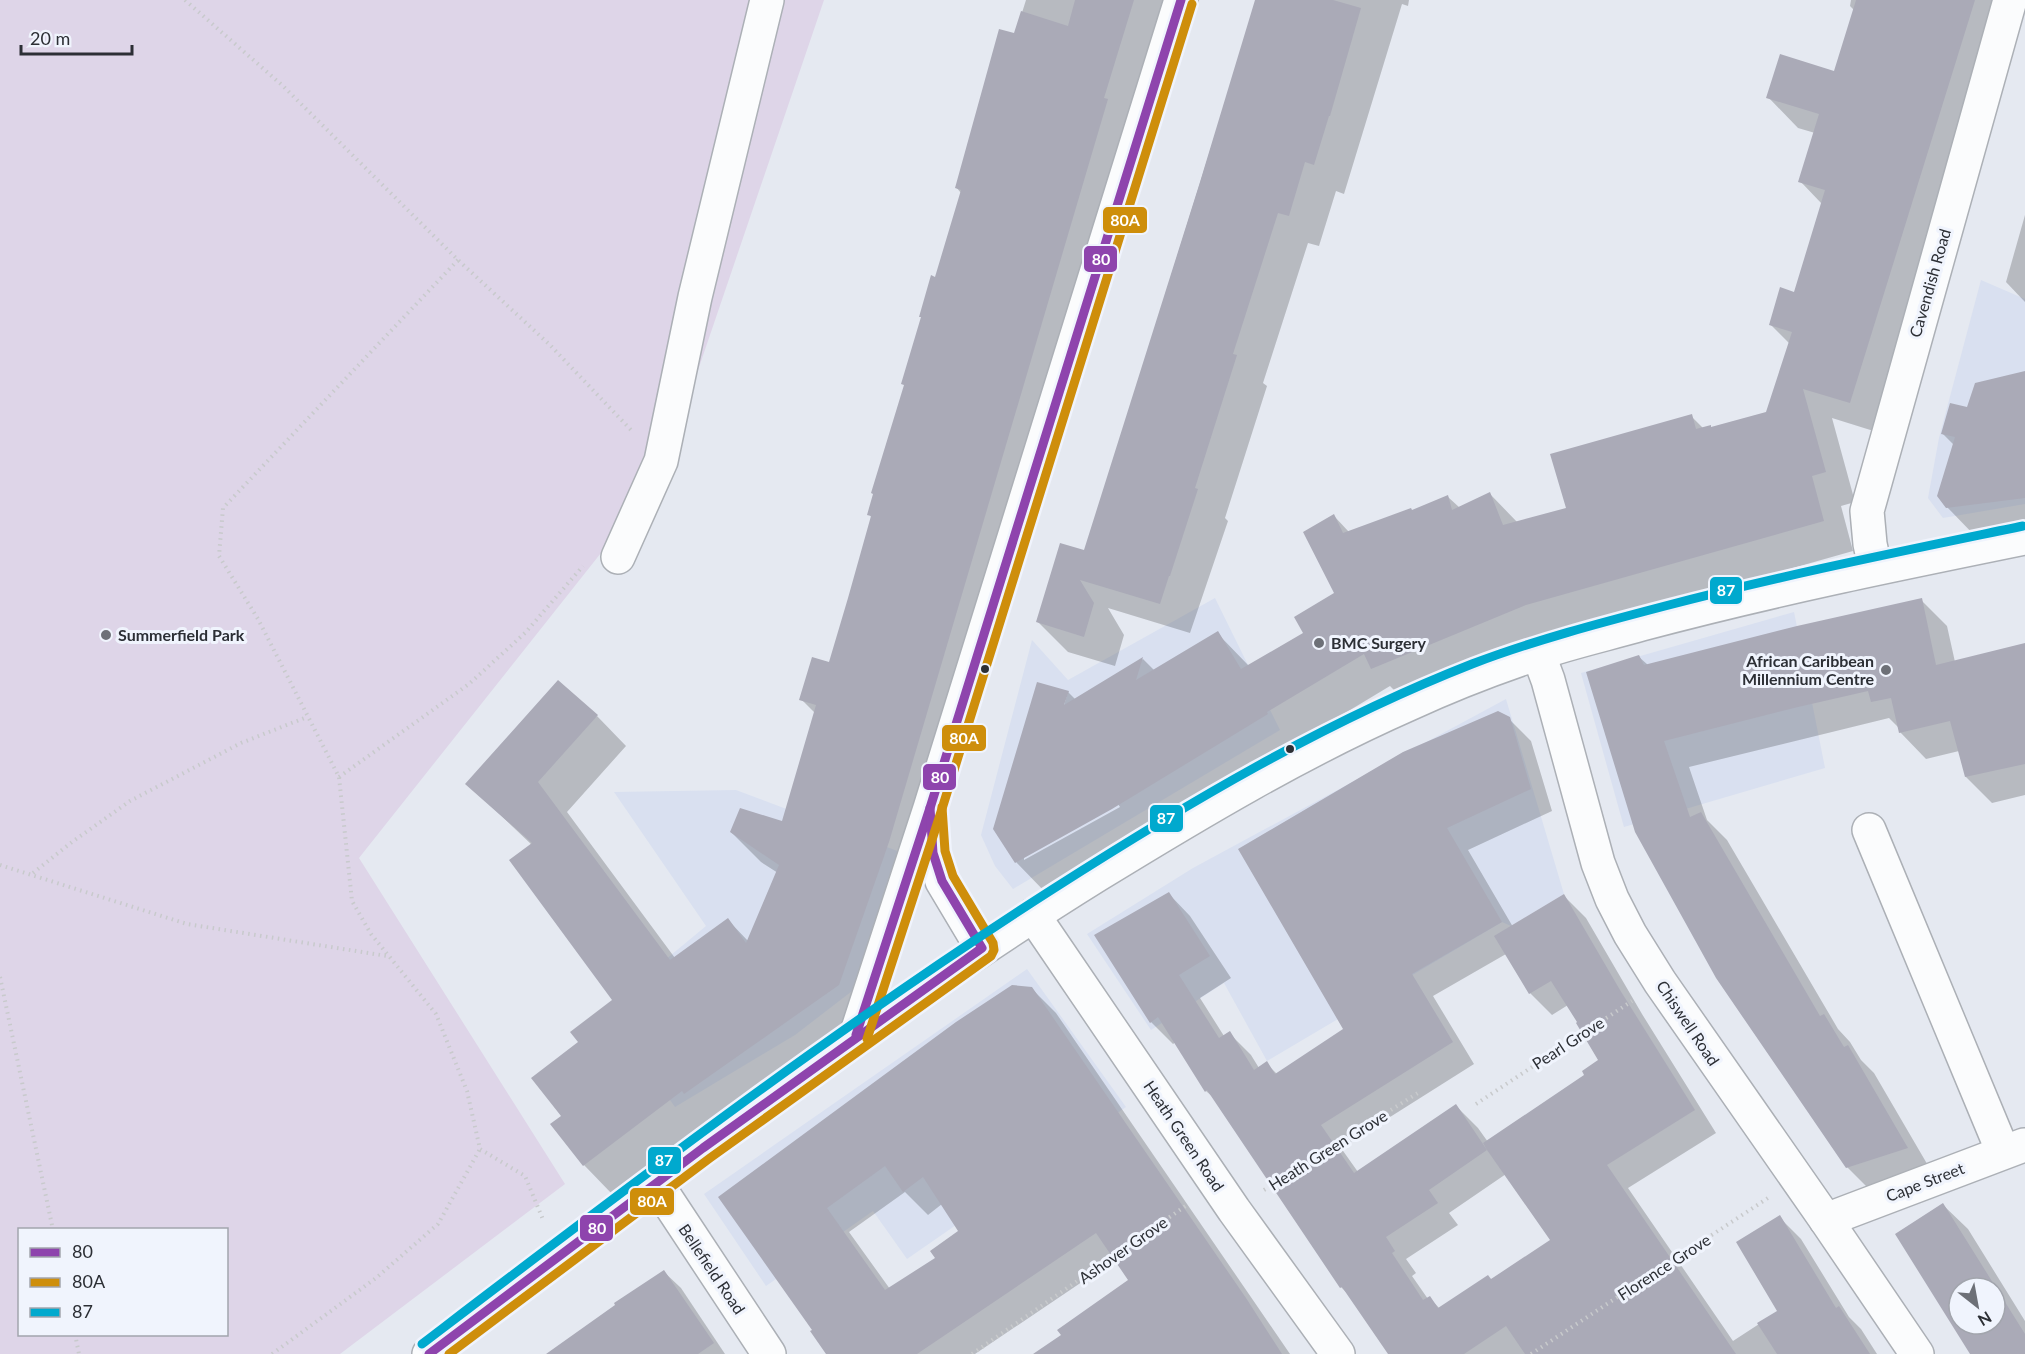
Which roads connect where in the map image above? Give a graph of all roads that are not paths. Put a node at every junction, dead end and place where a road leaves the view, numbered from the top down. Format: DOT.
graph roads {
  1 [pos="767,0"];
  2 [pos="1181,0"];
  3 [pos="2010,0"];
  4 [pos="2025,538"];
  5 [pos="604,557"];
  6 [pos="1875,567"];
  7 [pos="1539,653"];
  8 [pos="930,808"];
  9 [pos="1869,830"];
  10 [pos="1033,915"];
  11 [pos="982,948"];
  12 [pos="856,1035"];
  13 [pos="2014,1148"];
  14 [pos="656,1183"];
  15 [pos="1826,1220"];
  16 [pos="429,1354"];
  17 [pos="769,1354"];
  18 [pos="1338,1354"];
  19 [pos="1917,1354"];
  1 -- 5 [label="main road"];
  2 -- 8 [label="main road"];
  3 -- 6 [label="main road, Cavendish Road"];
  4 -- 6 [label="main road"];
  6 -- 7 [label="main road"];
  7 -- 10 [label="main road"];
  7 -- 15 [label="main road, Chiswell Road"];
  8 -- 11 [label="main road"];
  8 -- 12 [label="main road"];
  9 -- 13 [label="main road"];
  10 -- 11 [label="main road"];
  10 -- 18 [label="main road, Heath Green Road"];
  11 -- 12 [label="main road"];
  12 -- 14 [label="main road"];
  13 -- 15 [label="main road, Cape Street"];
  14 -- 16 [label="main road"];
  14 -- 17 [label="main road, Bellefield Road"];
  15 -- 19 [label="main road, Chiswell Road"];
}
